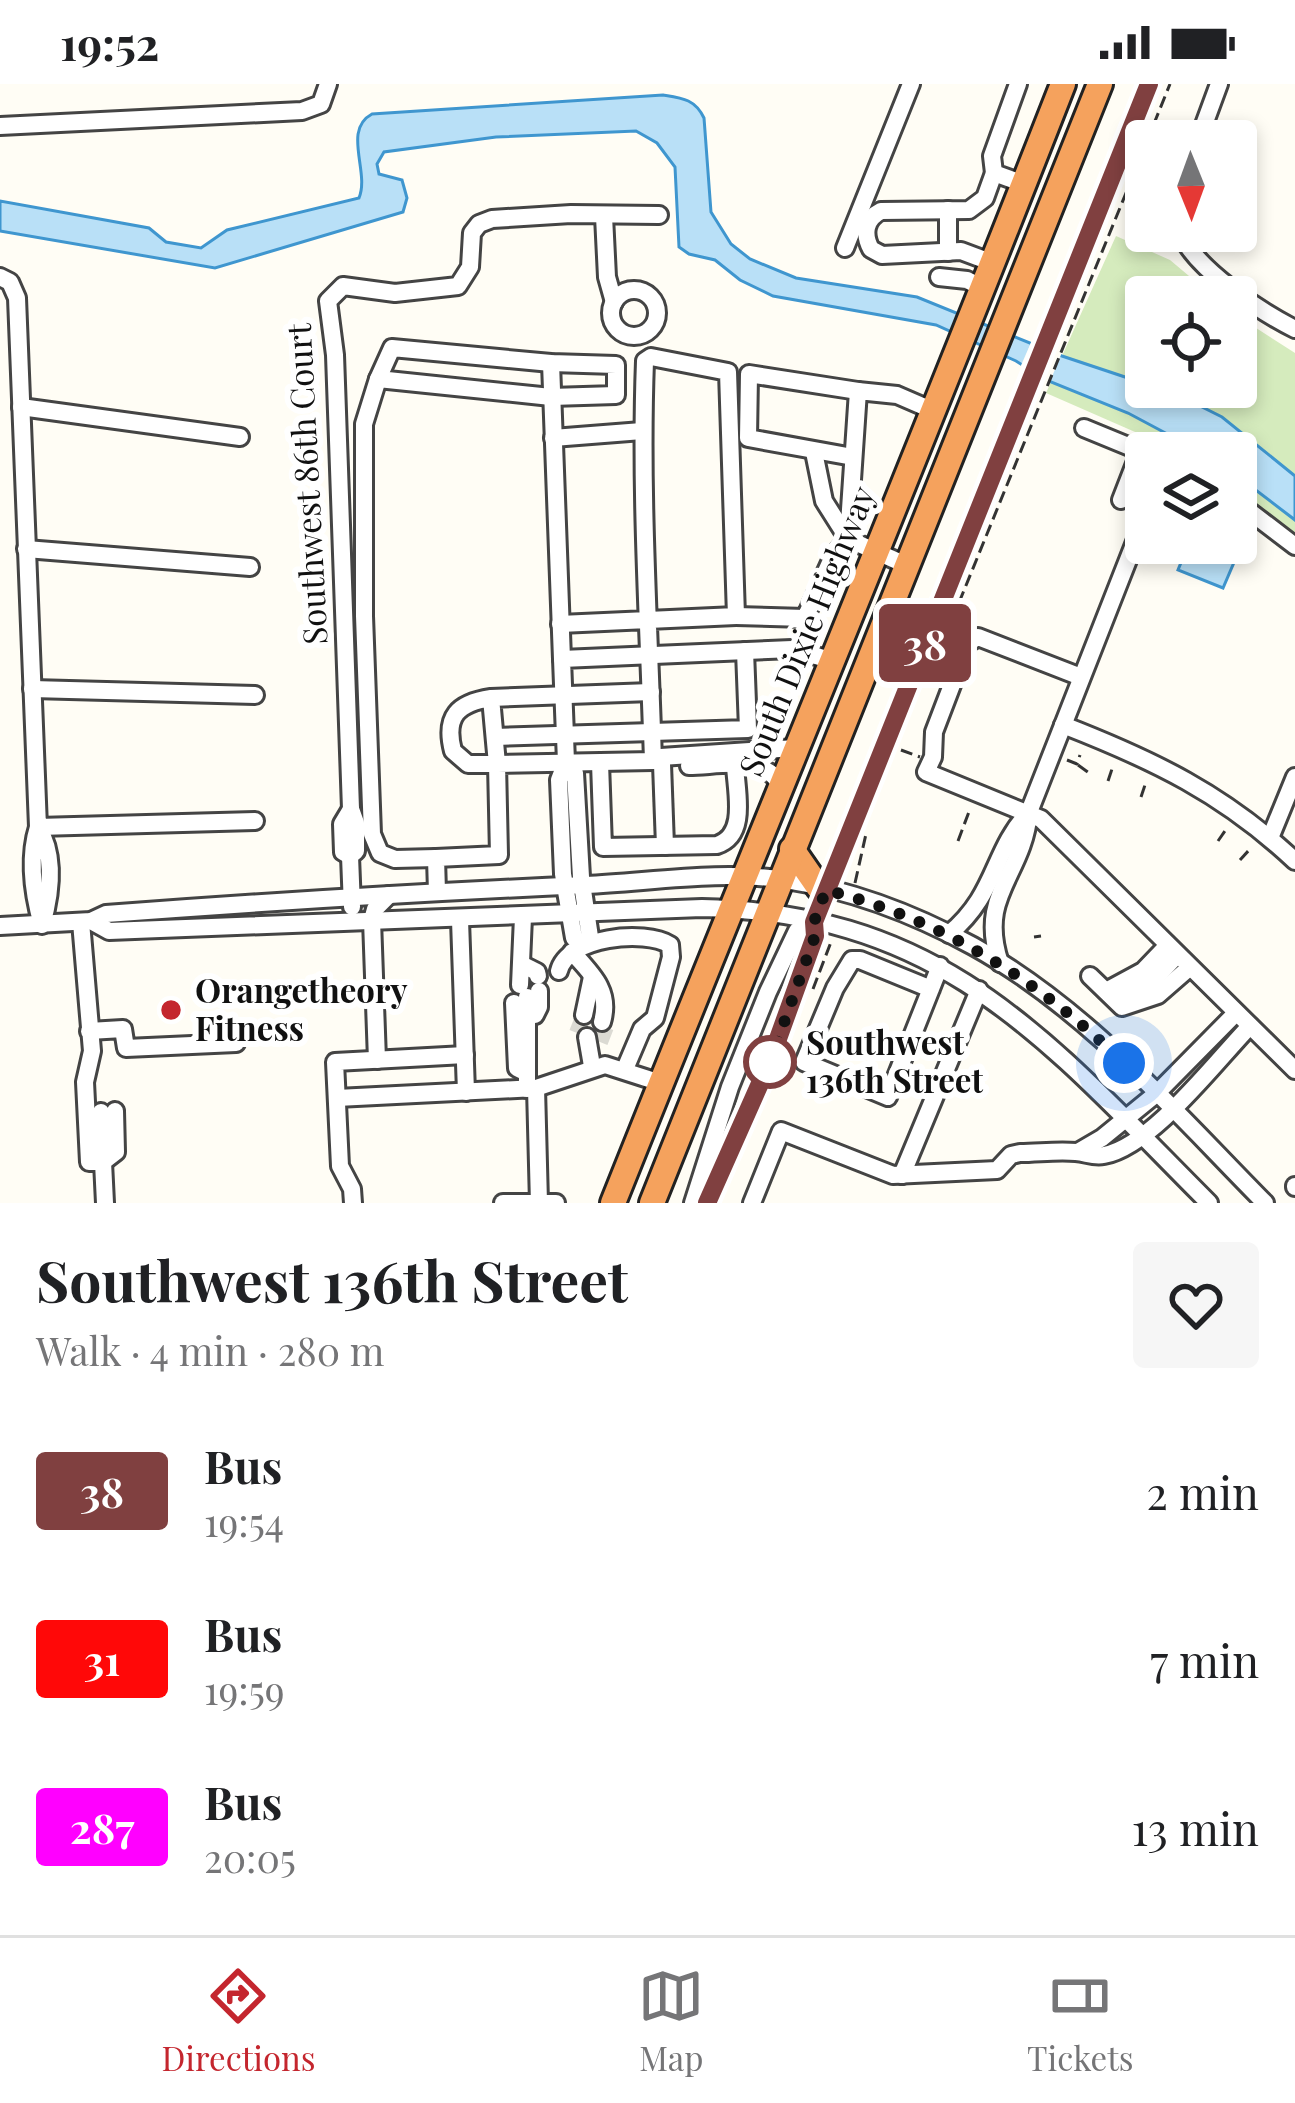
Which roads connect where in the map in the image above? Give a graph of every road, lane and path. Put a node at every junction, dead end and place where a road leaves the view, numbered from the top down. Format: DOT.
graph roads {
  1 [pos="328,84"];
  2 [pos="911,84"];
  3 [pos="1018,84"];
  4 [pos="1063,84"];
  5 [pos="1100,84"];
  6 [pos="1149,84"];
  7 [pos="1170,84"];
  8 [pos="1219,84"];
  9 [pos="1156,120"];
  10 [pos="1206,120"];
  11 [pos="0,126"];
  12 [pos="994,173"];
  13 [pos="1024,184"];
  14 [pos="1125,189"];
  15 [pos="948,210"];
  16 [pos="866,212"];
  17 [pos="659,215"];
  18 [pos="604,216"];
  19 [pos="1040,230"];
  20 [pos="844,248"];
  21 [pos="949,252"];
  22 [pos="1189,252"];
  23 [pos="993,263"];
  24 [pos="939,277"];
  25 [pos="3,278"];
  26 [pos="621,296"];
  27 [pos="979,299"];
  28 [pos="1295,329"];
  29 [pos="1055,340"];
  30 [pos="551,363"];
  31 [pos="378,379"];
  32 [pos="1040,380"];
  33 [pos="858,391"];
  34 [pos="551,397"];
  35 [pos="21,407"];
  36 [pos="934,411"];
  37 [pos="1084,428"];
  38 [pos="642,431"];
  39 [pos="239,437"];
  40 [pos="553,438"];
  41 [pos="1125,445"];
  42 [pos="814,452"];
  43 [pos="853,458"];
  44 [pos="1125,491"];
  45 [pos="1121,500"];
  46 [pos="1257,517"];
  47 [pos="848,539"];
  48 [pos="1295,546"];
  49 [pos="26,549"];
  50 [pos="874,551"];
  51 [pos="1126,564"];
  52 [pos="906,565"];
  53 [pos="250,567"];
  54 [pos="736,616"];
  55 [pos="805,618"];
  56 [pos="649,620"];
  57 [pos="560,624"];
  58 [pos="792,649"];
  59 [pos="745,651"];
  60 [pos="650,655"];
  61 [pos="562,658"];
  62 [pos="830,660"];
  63 [pos="1081,677"];
  64 [pos="32,688"];
  65 [pos="651,692"];
  66 [pos="255,695"];
  67 [pos="563,695"];
  68 [pos="491,698"];
  69 [pos="920,698"];
  70 [pos="1063,725"];
  71 [pos="652,732"];
  72 [pos="565,734"];
  73 [pos="495,737"];
  74 [pos="795,748"];
  75 [pos="899,749"];
  76 [pos="1080,755"];
  77 [pos="924,758"];
  78 [pos="1067,760"];
  79 [pos="566,762"];
  80 [pos="657,762"];
  81 [pos="600,763"];
  82 [pos="496,764"];
  83 [pos="1077,764"];
  84 [pos="735,765"];
  85 [pos="1112,770"];
  86 [pos="1089,772"];
  87 [pos="1295,777"];
  88 [pos="1108,782"];
  89 [pos="1146,782"];
  90 [pos="781,784"];
  91 [pos="1141,797"];
  92 [pos="970,809"];
  93 [pos="1029,812"];
  94 [pos="255,821"];
  95 [pos="38,827"];
  96 [pos="868,828"];
  97 [pos="1227,828"];
  98 [pos="1270,838"];
  99 [pos="958,841"];
  100 [pos="1217,841"];
  101 [pos="665,846"];
  102 [pos="793,849"];
  103 [pos="1250,849"];
  104 [pos="436,857"];
  105 [pos="1240,860"];
  106 [pos="1295,862"];
  107 [pos="743,878"];
  108 [pos="781,879"];
  109 [pos="855,883"];
  110 [pos="574,886"];
  111 [pos="823,889"];
  112 [pos="437,892"];
  113 [pos="388,895"];
  114 [pos="349,898"];
  115 [pos="730,909"];
  116 [pos="769,912"];
  117 [pos="580,914"];
  118 [pos="523,917"];
  119 [pos="364,920"];
  120 [pos="460,920"];
  121 [pos="86,922"];
  122 [pos="814,922"];
  123 [pos="42,925"];
  124 [pos="0,926"];
  125 [pos="949,934"];
  126 [pos="1041,936"];
  127 [pos="1034,937"];
  128 [pos="577,948"];
  129 [pos="1178,956"];
  130 [pos="1000,963"];
  131 [pos="940,966"];
  132 [pos="559,971"];
  133 [pos="1090,976"];
  134 [pos="526,984"];
  135 [pos="931,989"];
  136 [pos="979,990"];
  137 [pos="1113,998"];
  138 [pos="1243,1020"];
  139 [pos="89,1031"];
  140 [pos="593,1035"];
  141 [pos="235,1039"];
  142 [pos="465,1054"];
  143 [pos="377,1060"];
  144 [pos="626,1069"];
  145 [pos="1295,1070"];
  146 [pos="661,1083"];
  147 [pos="530,1084"];
  148 [pos="466,1092"];
  149 [pos="1156,1094"];
  150 [pos="337,1098"];
  151 [pos="1171,1108"];
  152 [pos="108,1112"];
  153 [pos="1124,1117"];
  154 [pos="1142,1135"];
  155 [pos="1078,1152"];
  156 [pos="103,1162"];
  157 [pos="902,1174"];
  158 [pos="544,1202"];
  159 [pos="105,1203"];
  160 [pos="353,1203"];
  161 [pos="503,1203"];
  162 [pos="613,1203"];
  163 [pos="652,1203"];
  164 [pos="693,1203"];
  165 [pos="706,1203"];
  166 [pos="752,1203"];
  167 [pos="1209,1203"];
  168 [pos="1265,1203"];
  1 -- 11 [label="street"];
  2 -- 16 [label="street"];
  3 -- 12 [label="street"];
  4 -- 13 [label="highway, South Dixie Highway"];
  5 -- 19 [label="highway, South Dixie Highway"];
  6 -- 29 [label="street"];
  7 -- 9 [label="path"];
  8 -- 10 [label="street"];
  12 -- 13 [label="street"];
  12 -- 15 [label="street"];
  13 -- 19 [label="highway"];
  13 -- 23 [label="highway, South Dixie Highway"];
  14 -- 29 [label="path"];
  15 -- 16 [label="street"];
  15 -- 21 [label="street"];
  16 -- 20 [label="street"];
  16 -- 21 [label="street"];
  17 -- 18 [label="street, Southwest 86th Court"];
  18 -- 26 [label="street"];
  18 -- 114 [label="street, Southwest 86th Court"];
  19 -- 52 [label="highway, South Dixie Highway"];
  21 -- 23 [label="street"];
  22 -- 28 [label="street"];
  23 -- 27 [label="highway, South Dixie Highway"];
  24 -- 27 [label="street"];
  25 -- 35 [label="street"];
  27 -- 36 [label="highway, South Dixie Highway"];
  29 -- 32 [label="street"];
  29 -- 32 [label="path"];
  30 -- 31 [label="street"];
  30 -- 34 [label="street"];
  30 -- 34 [label="street"];
  31 -- 34 [label="street"];
  31 -- 104 [label="street"];
  32 -- 69 [label="path"];
  32 -- 111 [label="street"];
  33 -- 36 [label="street"];
  33 -- 42 [label="street"];
  33 -- 43 [label="street"];
  34 -- 40 [label="street"];
  35 -- 39 [label="street"];
  35 -- 49 [label="street"];
  36 -- 50 [label="highway, South Dixie Highway"];
  37 -- 41 [label="street"];
  38 -- 40 [label="street"];
  38 -- 54 [label="street"];
  38 -- 56 [label="street"];
  40 -- 57 [label="street"];
  42 -- 43 [label="street"];
  42 -- 47 [label="street"];
  43 -- 47 [label="street"];
  44 -- 45 [label="street"];
  46 -- 48 [label="street"];
  47 -- 50 [label="street"];
  47 -- 55 [label="street"];
  49 -- 53 [label="street"];
  49 -- 64 [label="street"];
  50 -- 52 [label="street"];
  50 -- 62 [label="highway, South Dixie Highway"];
  51 -- 63 [label="street"];
  52 -- 102 [label="highway, South Dixie Highway"];
  54 -- 55 [label="street"];
  54 -- 56 [label="street"];
  55 -- 58 [label="street"];
  56 -- 57 [label="street"];
  56 -- 60 [label="street"];
  57 -- 61 [label="street"];
  58 -- 59 [label="street"];
  58 -- 62 [label="street"];
  59 -- 60 [label="street"];
  59 -- 71 [label="street"];
  60 -- 61 [label="street"];
  60 -- 65 [label="street"];
  61 -- 67 [label="street"];
  62 -- 74 [label="highway, South Dixie Highway"];
  63 -- 70 [label="street"];
  63 -- 93 [label="street"];
  64 -- 66 [label="street"];
  64 -- 95 [label="street"];
  65 -- 67 [label="street"];
  65 -- 71 [label="street"];
  67 -- 68 [label="street"];
  67 -- 72 [label="street"];
  68 -- 73 [label="street"];
  68 -- 82 [label="street"];
  70 -- 93 [label="street"];
  70 -- 98 [label="street"];
  71 -- 72 [label="street"];
  71 -- 80 [label="street"];
  72 -- 73 [label="street"];
  72 -- 79 [label="street"];
  73 -- 82 [label="street"];
  74 -- 80 [label="street"];
  74 -- 90 [label="highway, South Dixie Highway"];
  75 -- 77 [label="path"];
  76 -- 83 [label="path"];
  78 -- 83 [label="path"];
  79 -- 81 [label="street"];
  79 -- 82 [label="street"];
  79 -- 110 [label="street"];
  80 -- 81 [label="street"];
  80 -- 84 [label="street"];
  80 -- 101 [label="street"];
  81 -- 101 [label="street"];
  82 -- 104 [label="street"];
  83 -- 86 [label="path"];
  84 -- 90 [label="street"];
  84 -- 101 [label="street"];
  85 -- 88 [label="path"];
  87 -- 98 [label="street"];
  89 -- 91 [label="path"];
  90 -- 107 [label="highway, South Dixie Highway"];
  92 -- 99 [label="path"];
  93 -- 125 [label="street"];
  93 -- 129 [label="street"];
  93 -- 130 [label="street"];
  94 -- 95 [label="street"];
  95 -- 123 [label="street"];
  96 -- 109 [label="path"];
  97 -- 100 [label="path"];
  98 -- 106 [label="street"];
  102 -- 108 [label="highway, South Dixie Highway"];
  102 -- 111 [label="highway"];
  103 -- 105 [label="path"];
  104 -- 112 [label="street"];
  107 -- 108 [label="street"];
  107 -- 110 [label="street"];
  107 -- 115 [label="highway, South Dixie Highway"];
  108 -- 111 [label="street"];
  108 -- 116 [label="highway, South Dixie Highway"];
  110 -- 112 [label="street"];
  110 -- 117 [label="street"];
  111 -- 122 [label="street"];
  111 -- 125 [label="street"];
  112 -- 113 [label="street"];
  113 -- 114 [label="street"];
  113 -- 119 [label="street"];
  114 -- 119 [label="street"];
  114 -- 121 [label="street"];
  115 -- 116 [label="street"];
  115 -- 117 [label="street"];
  115 -- 146 [label="highway, South Dixie Highway"];
  116 -- 122 [label="street"];
  116 -- 163 [label="highway, South Dixie Highway"];
  117 -- 118 [label="street"];
  117 -- 128 [label="street"];
  118 -- 120 [label="street"];
  118 -- 134 [label="street"];
  119 -- 120 [label="street"];
  119 -- 121 [label="street"];
  119 -- 143 [label="street"];
  120 -- 142 [label="street"];
  121 -- 123 [label="street"];
  121 -- 139 [label="street"];
  122 -- 131 [label="street"];
  122 -- 164 [label="street"];
  122 -- 165 [label="street"];
  123 -- 124 [label="street"];
  125 -- 130 [label="street"];
  126 -- 127 [label="path"];
  128 -- 132 [label="street"];
  128 -- 140 [label="street"];
  128 -- 144 [label="street"];
  129 -- 137 [label="street"];
  129 -- 137 [label="street"];
  129 -- 138 [label="street"];
  130 -- 149 [label="street"];
  131 -- 135 [label="street"];
  131 -- 136 [label="street"];
  133 -- 137 [label="street"];
  134 -- 147 [label="street"];
  134 -- 147 [label="street"];
  135 -- 135 [label="street"];
  136 -- 153 [label="street"];
  136 -- 157 [label="street"];
  138 -- 145 [label="street"];
  138 -- 149 [label="street"];
  138 -- 151 [label="street"];
  139 -- 141 [label="street"];
  139 -- 156 [label="street"];
  140 -- 144 [label="street"];
  140 -- 147 [label="street"];
  142 -- 143 [label="street"];
  142 -- 148 [label="street"];
  143 -- 150 [label="street"];
  144 -- 146 [label="street"];
  146 -- 162 [label="highway, South Dixie Highway"];
  147 -- 148 [label="street"];
  147 -- 158 [label="street"];
  148 -- 150 [label="street"];
  149 -- 151 [label="street"];
  149 -- 153 [label="street"];
  150 -- 160 [label="street"];
  151 -- 154 [label="street"];
  151 -- 168 [label="street"];
  152 -- 156 [label="street"];
  153 -- 154 [label="street"];
  153 -- 155 [label="street"];
  154 -- 155 [label="street"];
  154 -- 167 [label="street"];
  155 -- 157 [label="street"];
  156 -- 159 [label="street"];
  157 -- 166 [label="street"];
  158 -- 161 [label="street"];
}
